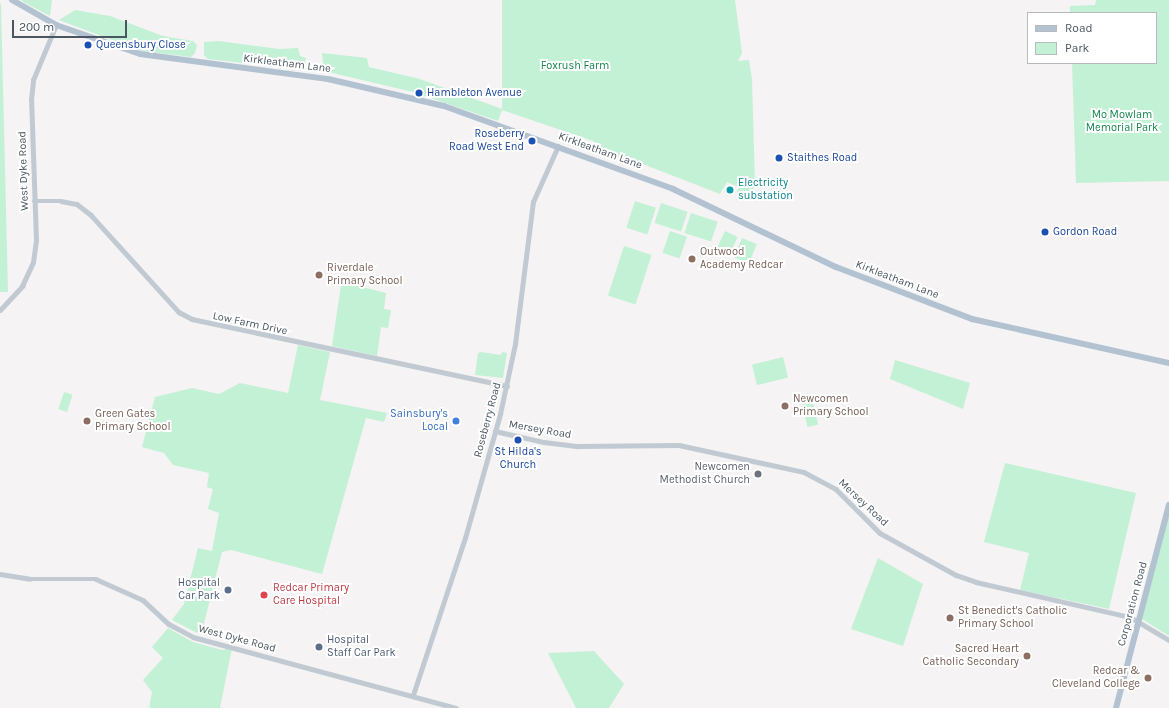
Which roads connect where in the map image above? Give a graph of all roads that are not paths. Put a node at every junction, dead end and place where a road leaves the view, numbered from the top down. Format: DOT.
graph roads {
  1 [pos="12,0"];
  2 [pos="56,25"];
  3 [pos="558,146"];
  4 [pos="34,201"];
  5 [pos="0,310"];
  6 [pos="1169,363"];
  7 [pos="507,386"];
  8 [pos="495,431"];
  9 [pos="1169,505"];
  10 [pos="0,574"];
  11 [pos="1138,622"];
  12 [pos="1169,640"];
  13 [pos="413,695"];
  14 [pos="456,708"];
  15 [pos="1116,708"];
  1 -- 2 [label="main road, Kirkleatham Lane"];
  2 -- 3 [label="main road, Kirkleatham Lane"];
  2 -- 4 [label="street, West Dyke Road"];
  3 -- 6 [label="main road, Kirkleatham Lane"];
  3 -- 7 [label="street, Roseberry Road"];
  4 -- 5 [label="street, West Dyke Road"];
  4 -- 7 [label="street, Low Farm Drive"];
  7 -- 8 [label="street, Roseberry Road"];
  8 -- 11 [label="street, Mersey Road"];
  8 -- 13 [label="street, Roseberry Road"];
  9 -- 11 [label="main road, Corporation Road"];
  10 -- 13 [label="street, West Dyke Road"];
  11 -- 12 [label="street, Mersey Road"];
  11 -- 15 [label="main road, Corporation Road"];
  13 -- 14 [label="street, West Dyke Road"];
}
